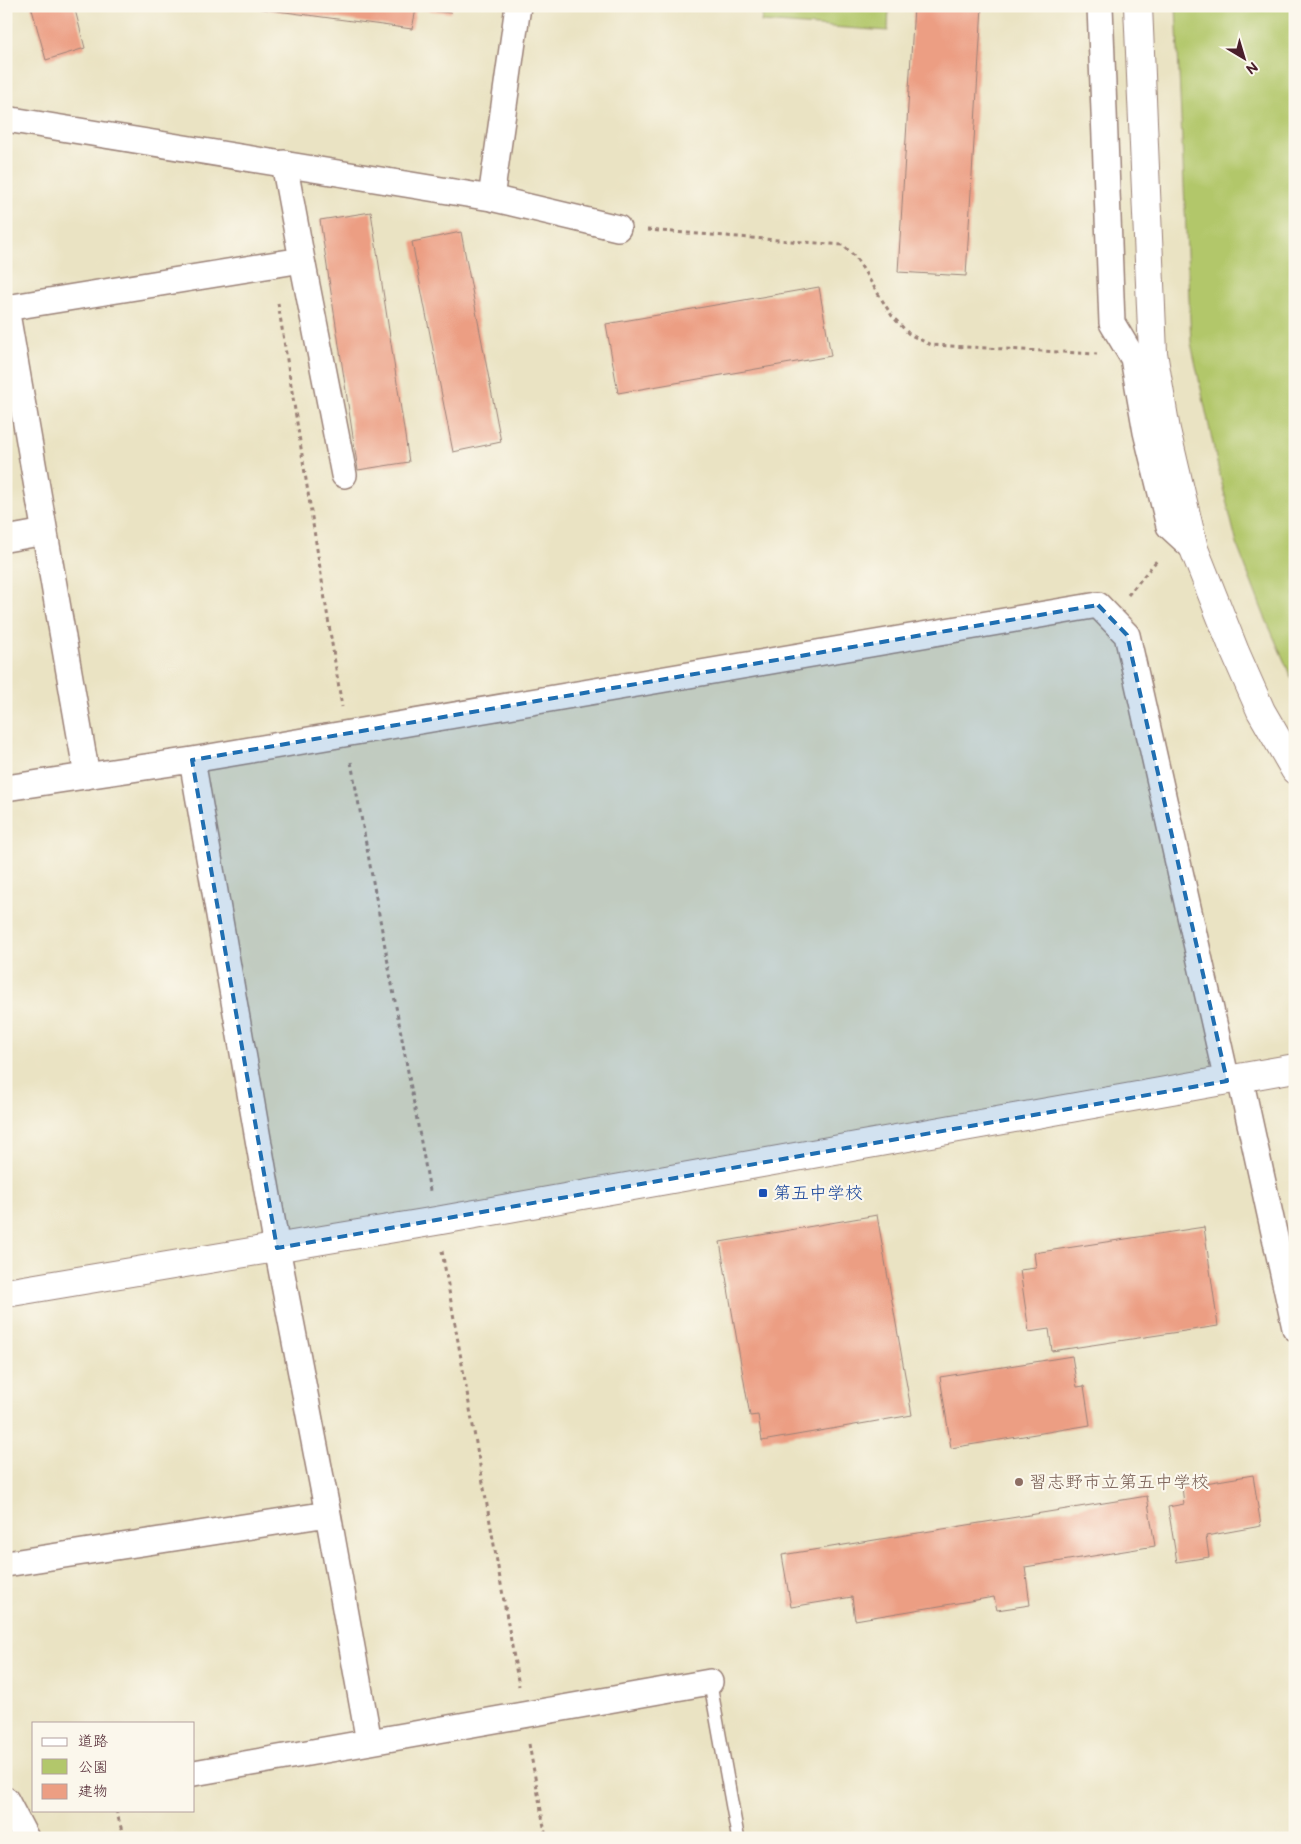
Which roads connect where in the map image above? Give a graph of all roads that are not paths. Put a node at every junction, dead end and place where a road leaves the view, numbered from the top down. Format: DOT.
graph roads {
  1 [pos="518,6"];
  2 [pos="1100,6"];
  3 [pos="1138,6"];
  4 [pos="6,119"];
  5 [pos="284,163"];
  6 [pos="491,198"];
  7 [pos="618,228"];
  8 [pos="302,260"];
  9 [pos="344,475"];
  10 [pos="45,532"];
  11 [pos="6,539"];
  12 [pos="1194,549"];
  13 [pos="192,760"];
  14 [pos="1295,770"];
  15 [pos="87,776"];
  16 [pos="6,788"];
  17 [pos="1295,1068"];
  18 [pos="1234,1080"];
  19 [pos="277,1248"];
  20 [pos="6,1293"];
  21 [pos="1295,1328"];
  22 [pos="328,1514"];
  23 [pos="6,1564"];
  24 [pos="710,1682"];
  25 [pos="369,1742"];
  26 [pos="195,1773"];
  27 [pos="6,1800"];
  28 [pos="26,1838"];
  29 [pos="738,1838"];
  1 -- 6 [label="street"];
  2 -- 12 [label="street"];
  3 -- 12 [label="street"];
  4 -- 5 [label="street"];
  5 -- 6 [label="street"];
  5 -- 8 [label="street"];
  6 -- 7 [label="street"];
  8 -- 9 [label="street"];
  8 -- 10 [label="street"];
  10 -- 11 [label="street"];
  10 -- 15 [label="street"];
  12 -- 14 [label="street"];
  13 -- 15 [label="street"];
  13 -- 18 [label="street"];
  13 -- 19 [label="street"];
  15 -- 16 [label="street"];
  17 -- 18 [label="street"];
  18 -- 19 [label="street"];
  18 -- 21 [label="street"];
  19 -- 20 [label="street"];
  19 -- 22 [label="street"];
  22 -- 23 [label="street"];
  22 -- 25 [label="street"];
  24 -- 25 [label="street"];
  24 -- 29 [label="lane"];
  25 -- 26 [label="street"];
  27 -- 28 [label="street"];
}
